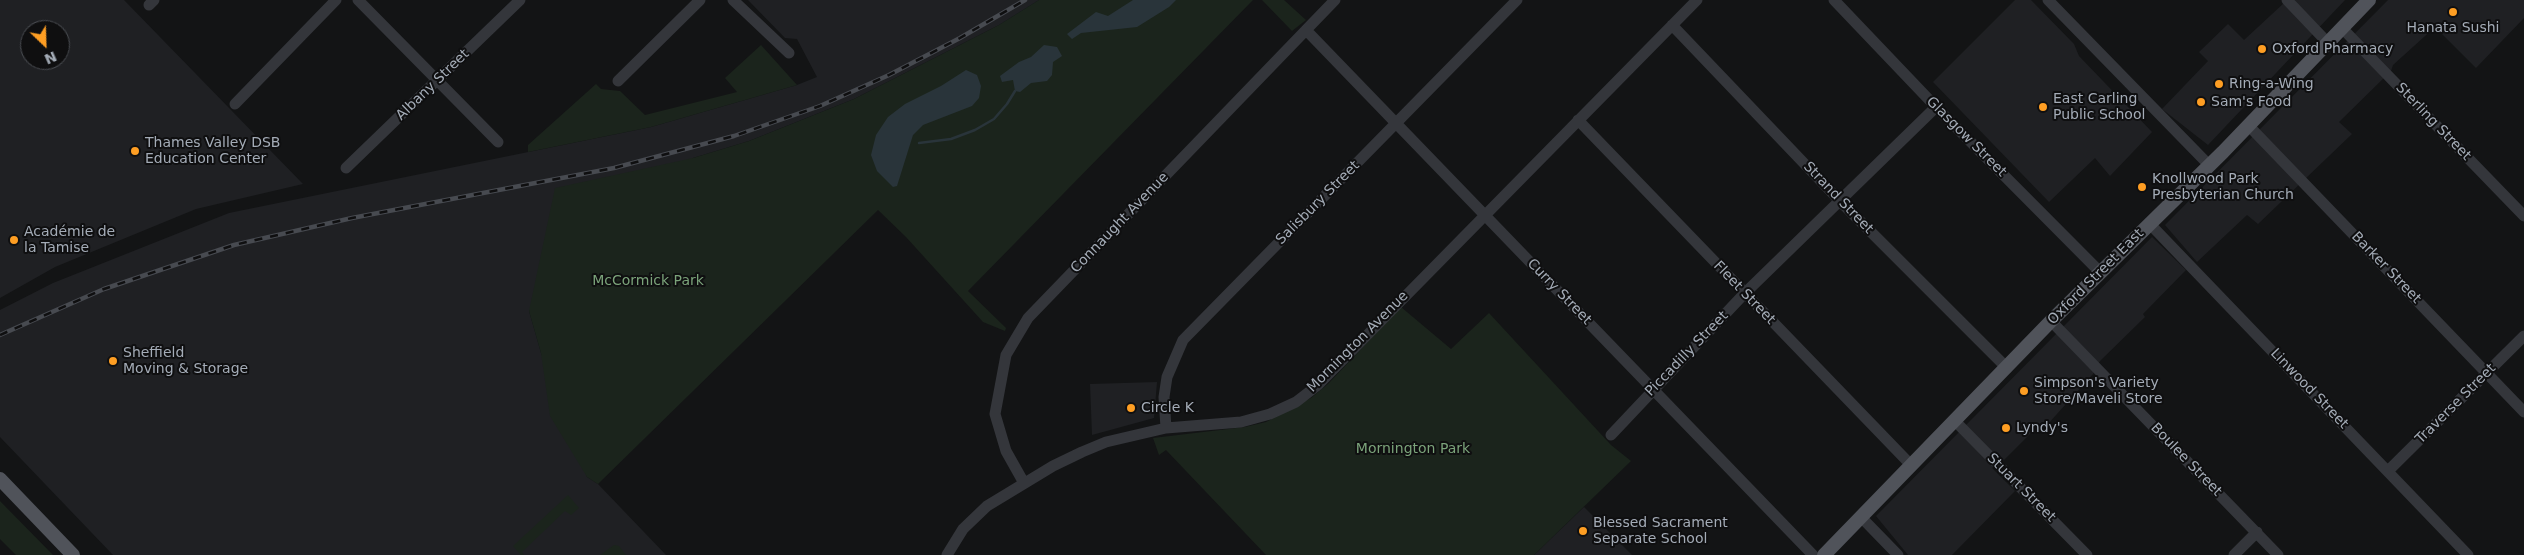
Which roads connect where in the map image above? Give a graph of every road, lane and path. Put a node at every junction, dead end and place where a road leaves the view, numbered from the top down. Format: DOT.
graph roads {
  1 [pos="336,0"];
  2 [pos="358,0"];
  3 [pos="520,0"];
  4 [pos="700,0"];
  5 [pos="733,0"];
  6 [pos="1335,0"];
  7 [pos="1517,0"];
  8 [pos="1697,0"];
  9 [pos="1834,0"];
  10 [pos="2048,0"];
  11 [pos="2287,0"];
  12 [pos="2368,0"];
  13 [pos="1672,25"];
  14 [pos="2342,28"];
  15 [pos="1306,30"];
  16 [pos="2328,43"];
  17 [pos="789,53"];
  18 [pos="438,81"];
  19 [pos="618,81"];
  20 [pos="235,104"];
  21 [pos="1936,107"];
  22 [pos="1578,120"];
  23 [pos="1397,123"];
  24 [pos="2248,125"];
  25 [pos="498,142"];
  26 [pos="2208,164"];
  27 [pos="346,168"];
  28 [pos="1840,201"];
  29 [pos="1485,215"];
  30 [pos="2524,216"];
  31 [pos="2149,223"];
  32 [pos="2100,272"];
  33 [pos="1744,294"];
  34 [pos="2051,322"];
  35 [pos="2524,336"];
  36 [pos="2007,368"];
  37 [pos="2486,373"];
  38 [pos="1653,390"];
  39 [pos="2524,412"];
  40 [pos="1955,421"];
  41 [pos="1166,428"];
  42 [pos="1611,435"];
  43 [pos="1911,465"];
  44 [pos="2388,472"];
  45 [pos="0,479"];
  46 [pos="1024,483"];
  47 [pos="1861,517"];
  48 [pos="2256,532"];
  49 [pos="73,555"];
  50 [pos="947,555"];
  51 [pos="1812,555"];
  52 [pos="1824,555"];
  53 [pos="1898,555"];
  54 [pos="2087,555"];
  55 [pos="2234,555"];
  56 [pos="2278,555"];
  57 [pos="2468,555"];
  1 -- 20 [label="street"];
  2 -- 18 [label="street"];
  3 -- 18 [label="street, Albany Street"];
  4 -- 19 [label="street"];
  5 -- 17 [label="street"];
  6 -- 15 [label="street, Connaught Avenue"];
  7 -- 23 [label="street, Salisbury Street"];
  8 -- 13 [label="street, Mornington Avenue"];
  9 -- 21 [label="street, Glasgow Street"];
  10 -- 26 [label="street"];
  11 -- 16 [label="street"];
  12 -- 14 [label="main road, Oxford Street East"];
  13 -- 22 [label="street, Mornington Avenue"];
  13 -- 28 [label="street, Strand Street"];
  14 -- 16 [label="main road, Oxford Street East"];
  14 -- 30 [label="street, Sterling Street"];
  15 -- 23 [label="street, Curry Street"];
  15 -- 46 [label="street, Connaught Avenue"];
  16 -- 24 [label="main road, Oxford Street East"];
  18 -- 25 [label="street"];
  18 -- 27 [label="street, Albany Street"];
  21 -- 28 [label="street, Piccadilly Street"];
  21 -- 32 [label="street, Glasgow Street"];
  22 -- 29 [label="street, Mornington Avenue"];
  22 -- 33 [label="street, Fleet Street"];
  23 -- 29 [label="street, Curry Street"];
  23 -- 41 [label="street, Salisbury Street"];
  24 -- 26 [label="main road, Oxford Street East"];
  24 -- 37 [label="street, Barker Street"];
  26 -- 31 [label="main road, Oxford Street East"];
  28 -- 33 [label="street, Piccadilly Street"];
  28 -- 36 [label="street, Strand Street"];
  29 -- 38 [label="street, Curry Street"];
  29 -- 41 [label="street, Mornington Avenue"];
  31 -- 32 [label="main road, Oxford Street East"];
  31 -- 44 [label="street, Linwood Street"];
  32 -- 34 [label="main road, Oxford Street East"];
  33 -- 38 [label="street, Piccadilly Street"];
  33 -- 43 [label="street, Fleet Street"];
  34 -- 36 [label="main road, Oxford Street East"];
  34 -- 48 [label="street, Boulee Street"];
  35 -- 37 [label="street, Traverse Street"];
  36 -- 40 [label="main road, Oxford Street East"];
  37 -- 39 [label="street, Barker Street"];
  37 -- 44 [label="street, Traverse Street"];
  38 -- 42 [label="street, Piccadilly Street"];
  38 -- 51 [label="street, Curry Street"];
  40 -- 43 [label="main road, Oxford Street East"];
  40 -- 54 [label="street, Stuart Street"];
  41 -- 46 [label="street, Mornington Avenue"];
  43 -- 47 [label="main road, Oxford Street East"];
  44 -- 57 [label="street, Linwood Street"];
  45 -- 49 [label="main road"];
  46 -- 50 [label="street, Mornington Avenue"];
  47 -- 52 [label="main road, Oxford Street East"];
  47 -- 53 [label="street"];
  48 -- 55 [label="street"];
  48 -- 56 [label="street, Boulee Street"];
}
